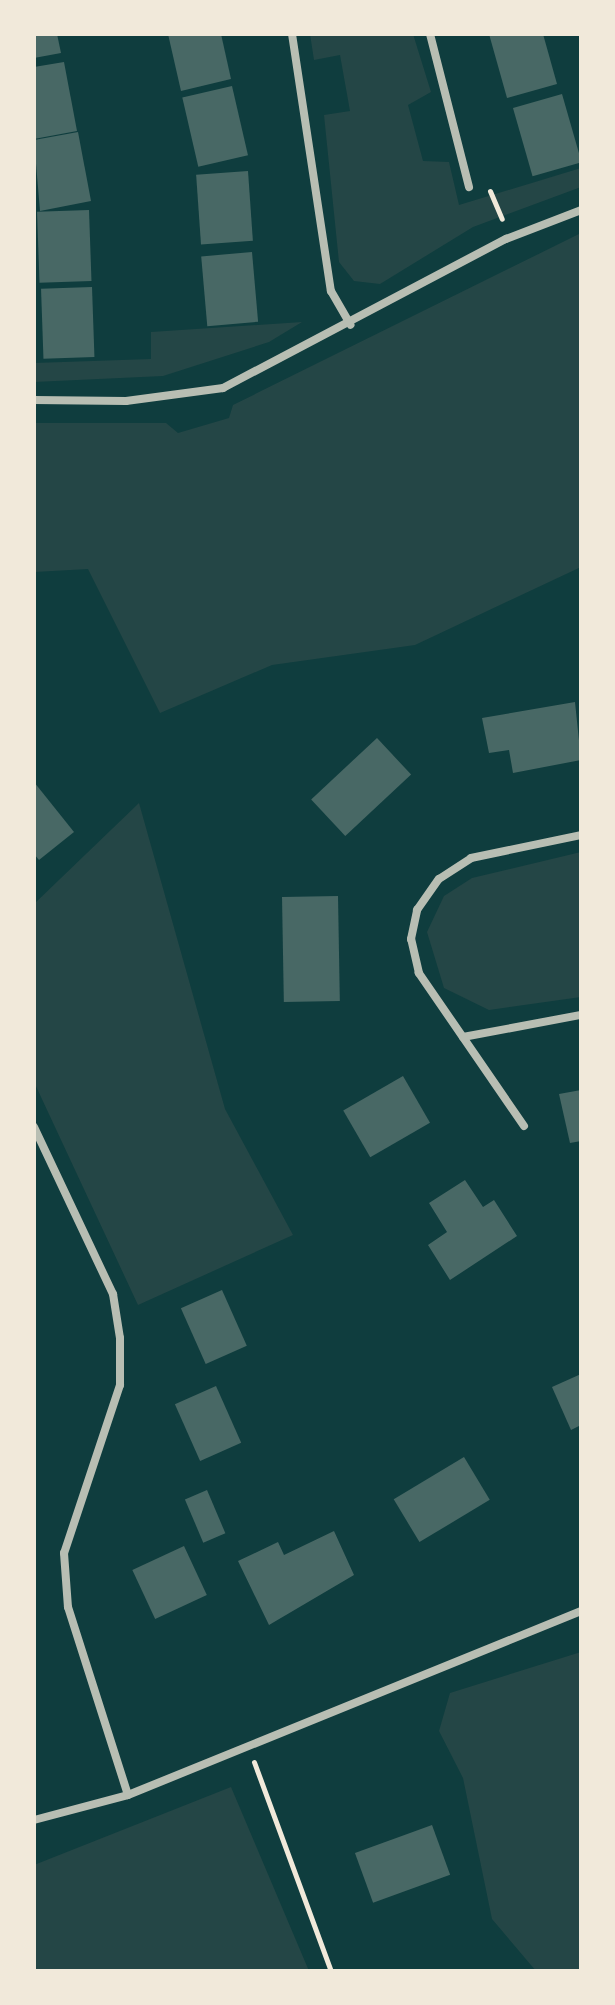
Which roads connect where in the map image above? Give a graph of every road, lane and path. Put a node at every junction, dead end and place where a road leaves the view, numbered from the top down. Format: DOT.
graph roads {
  1 [pos="292,34"];
  2 [pos="430,34"];
  3 [pos="469,187"];
  4 [pos="581,210"];
  5 [pos="506,239"];
  6 [pos="351,325"];
  7 [pos="34,400"];
  8 [pos="581,835"];
  9 [pos="581,1015"];
  10 [pos="463,1037"];
  11 [pos="524,1126"];
  12 [pos="34,1127"];
  13 [pos="581,1611"];
  14 [pos="248,1746"];
  15 [pos="128,1795"];
  16 [pos="34,1820"];
  17 [pos="331,1971"];
  1 -- 6 [label="street"];
  2 -- 3 [label="street"];
  3 -- 5 [label="path"];
  4 -- 5 [label="street"];
  5 -- 6 [label="street"];
  6 -- 7 [label="street"];
  8 -- 10 [label="street"];
  9 -- 10 [label="street"];
  10 -- 11 [label="street"];
  12 -- 15 [label="street"];
  13 -- 14 [label="street"];
  14 -- 15 [label="street"];
  14 -- 17 [label="path"];
  15 -- 16 [label="street"];
}
